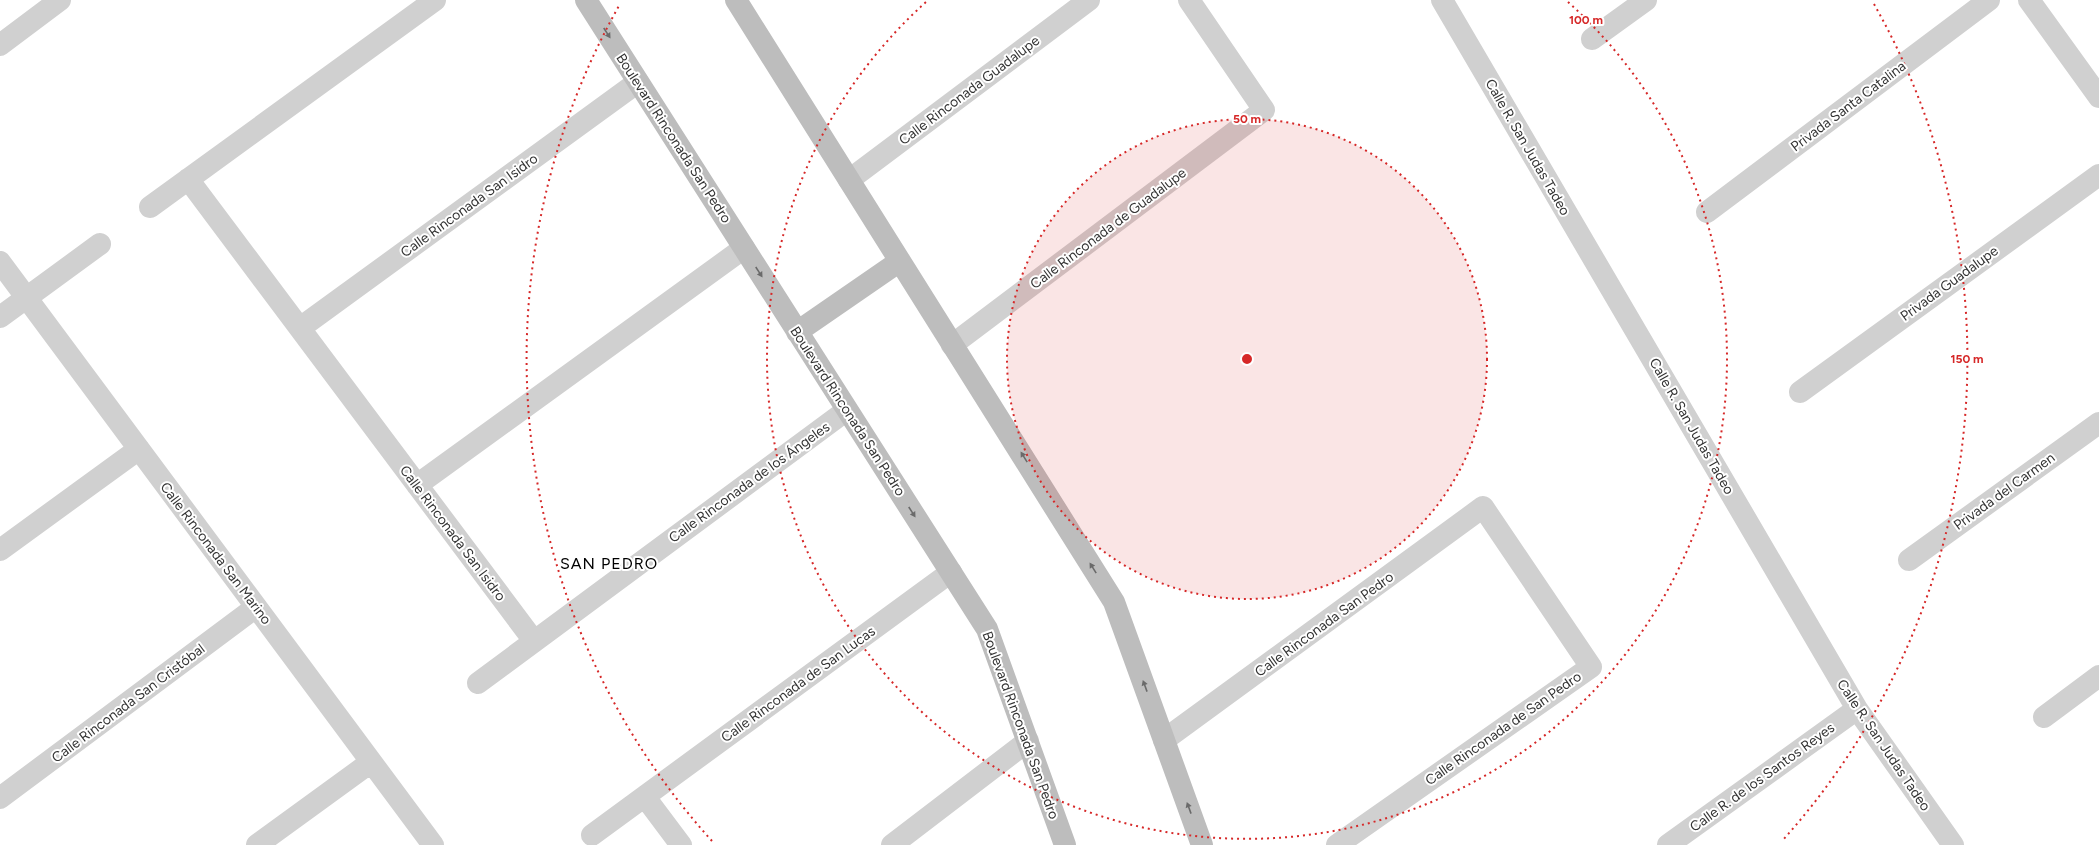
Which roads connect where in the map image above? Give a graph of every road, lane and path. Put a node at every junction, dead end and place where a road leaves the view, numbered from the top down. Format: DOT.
graph roads {
  1 [pos="60,0"];
  2 [pos="435,0"];
  3 [pos="586,0"];
  4 [pos="1089,0"];
  5 [pos="1189,0"];
  6 [pos="1442,0"];
  7 [pos="1646,0"];
  8 [pos="1989,0"];
  9 [pos="2029,0"];
  10 [pos="739,1"];
  11 [pos="1592,39"];
  12 [pos="0,45"];
  13 [pos="638,82"];
  14 [pos="2099,97"];
  15 [pos="2099,175"];
  16 [pos="188,179"];
  17 [pos="849,180"];
  18 [pos="150,207"];
  19 [pos="1707,212"];
  20 [pos="100,244"];
  21 [pos="744,248"];
  22 [pos="900,261"];
  23 [pos="0,262"];
  24 [pos="27,298"];
  25 [pos="0,317"];
  26 [pos="300,328"];
  27 [pos="797,332"];
  28 [pos="952,345"];
  29 [pos="1800,392"];
  30 [pos="847,410"];
  31 [pos="2099,423"];
  32 [pos="139,449"];
  33 [pos="417,485"];
  34 [pos="1483,508"];
  35 [pos="0,550"];
  36 [pos="1909,560"];
  37 [pos="951,572"];
  38 [pos="256,607"];
  39 [pos="534,641"];
  40 [pos="2099,676"];
  41 [pos="478,683"];
  42 [pos="1857,710"];
  43 [pos="2044,717"];
  44 [pos="1164,740"];
  45 [pos="1028,741"];
  46 [pos="371,762"];
  47 [pos="645,797"];
  48 [pos="0,798"];
  49 [pos="592,835"];
  50 [pos="257,845"];
  51 [pos="433,845"];
  52 [pos="681,845"];
  53 [pos="892,845"];
  54 [pos="1065,845"];
  55 [pos="1202,845"];
  56 [pos="1337,845"];
  57 [pos="1668,845"];
  58 [pos="1953,845"];
  1 -- 12 [label="street"];
  2 -- 16 [label="street"];
  3 -- 13 [label="street, Boulevard Rinconada San Pedro, one-way"];
  4 -- 17 [label="street, Calle Rinconada Guadalupe"];
  5 -- 28 [label="street, Calle Rinconada de Guadalupe"];
  6 -- 42 [label="street, Calle R. San Judas Tadeo"];
  7 -- 11 [label="street"];
  8 -- 19 [label="street, Privada Santa Catalina"];
  9 -- 14 [label="street"];
  10 -- 17 [label="street"];
  13 -- 21 [label="street, Boulevard Rinconada San Pedro"];
  13 -- 26 [label="street, Calle Rinconada San Isidro"];
  15 -- 29 [label="street, Privada Guadalupe"];
  16 -- 18 [label="street"];
  16 -- 26 [label="street, Calle Rinconada San Isidro"];
  17 -- 22 [label="street"];
  20 -- 24 [label="street"];
  21 -- 27 [label="street, Boulevard Rinconada San Pedro, one-way"];
  21 -- 33 [label="street"];
  22 -- 27 [label="street"];
  22 -- 28 [label="street"];
  23 -- 24 [label="street, Calle Rinconada San Marino"];
  24 -- 25 [label="street"];
  24 -- 32 [label="street, Calle Rinconada San Marino"];
  26 -- 33 [label="street, Calle Rinconada San Isidro"];
  27 -- 30 [label="street, Boulevard Rinconada San Pedro"];
  44 -- 28 [label="street, one-way"];
  30 -- 37 [label="street, Boulevard Rinconada San Pedro, one-way"];
  30 -- 39 [label="street, Calle Rinconada de los Ángeles"];
  31 -- 36 [label="street, Privada del Carmen"];
  32 -- 35 [label="street"];
  32 -- 38 [label="street, Calle Rinconada San Marino"];
  33 -- 39 [label="street, Calle Rinconada San Isidro"];
  34 -- 44 [label="street, Calle Rinconada San Pedro"];
  34 -- 56 [label="street, Calle Rinconada de San Pedro"];
  37 -- 45 [label="street, Boulevard Rinconada San Pedro"];
  37 -- 47 [label="street, Calle Rinconada de San Lucas"];
  38 -- 46 [label="street, Calle Rinconada San Marino"];
  38 -- 48 [label="street, Calle Rinconada San Cristóbal"];
  39 -- 41 [label="street, Calle Rinconada de los Ángeles"];
  40 -- 43 [label="street"];
  42 -- 57 [label="street, Calle R. de los Santos Reyes"];
  42 -- 58 [label="street, Calle R. San Judas Tadeo"];
  55 -- 44 [label="street, one-way"];
  45 -- 53 [label="street"];
  45 -- 54 [label="street, Boulevard Rinconada San Pedro"];
  46 -- 50 [label="street"];
  46 -- 51 [label="street, Calle Rinconada San Marino"];
  47 -- 49 [label="street, Calle Rinconada de San Lucas"];
  47 -- 52 [label="street"];
}
